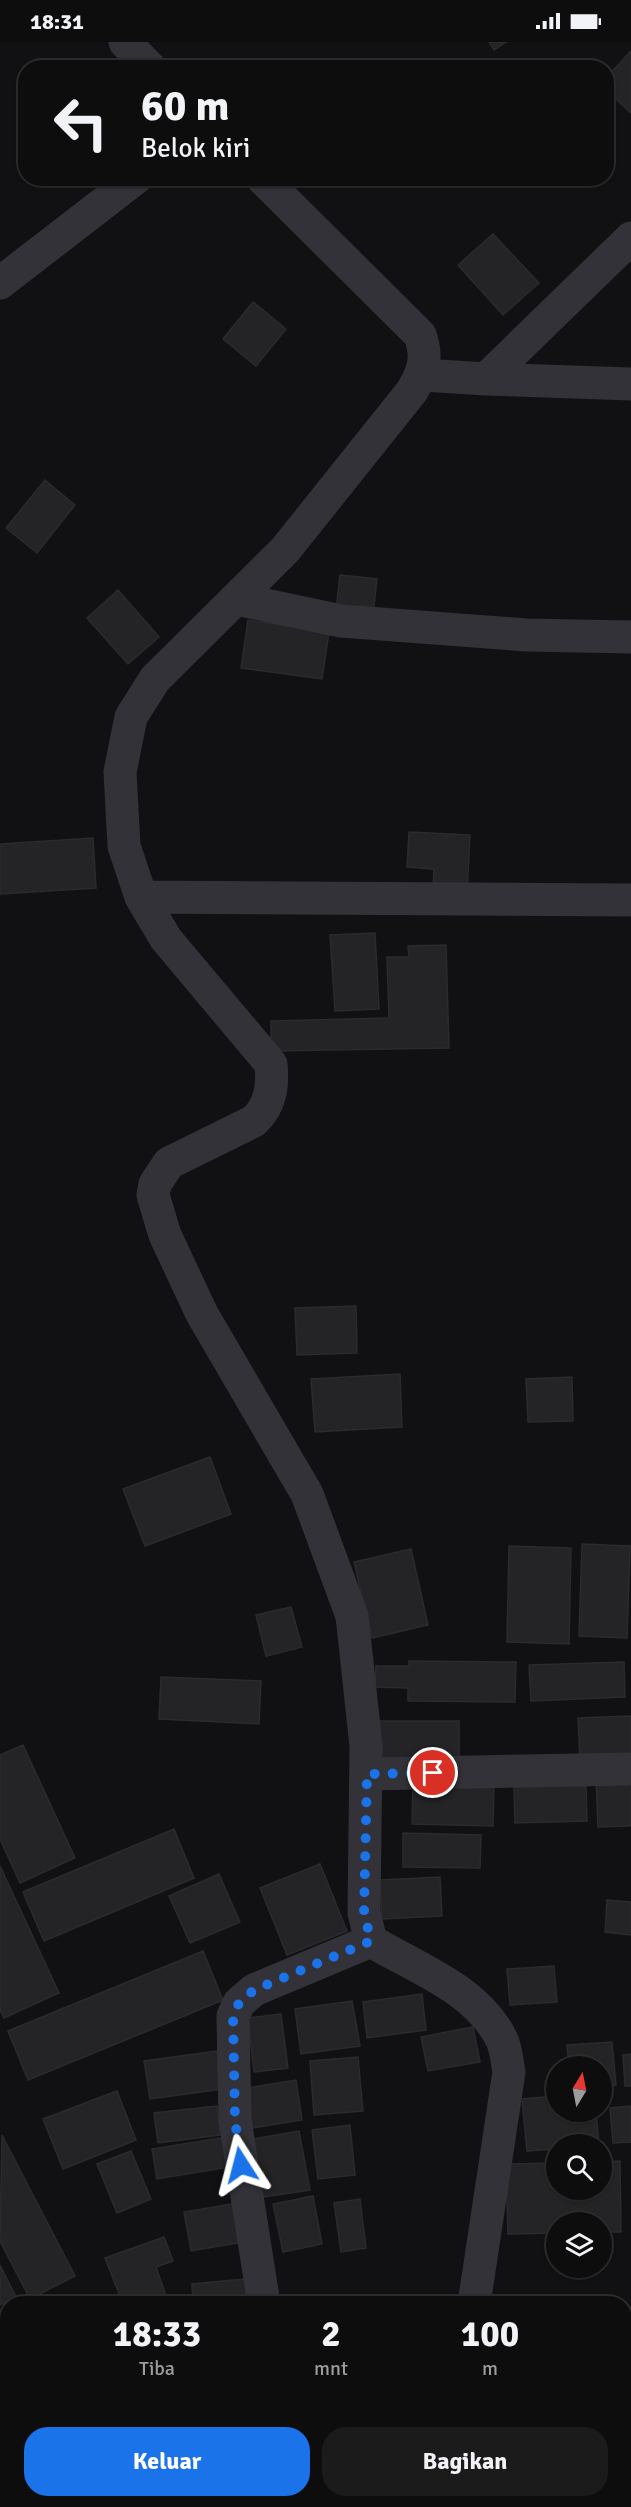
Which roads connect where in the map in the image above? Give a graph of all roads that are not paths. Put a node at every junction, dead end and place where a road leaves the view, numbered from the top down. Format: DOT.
graph roads {
  1 [pos="125,42"];
  2 [pos="142,60"];
  3 [pos="126,186"];
  4 [pos="270,186"];
  5 [pos="631,238"];
  6 [pos="0,283"];
  7 [pos="422,375"];
  8 [pos="486,379"];
  9 [pos="631,384"];
  10 [pos="237,599"];
  11 [pos="631,637"];
  12 [pos="141,897"];
  13 [pos="631,900"];
  14 [pos="631,1769"];
  15 [pos="367,1774"];
  16 [pos="371,1941"];
  17 [pos="263,2296"];
  18 [pos="475,2296"];
  1 -- 2 [label="street"];
  3 -- 6 [label="street"];
  4 -- 7 [label="street"];
  5 -- 8 [label="street"];
  7 -- 8 [label="street"];
  7 -- 10 [label="street"];
  8 -- 9 [label="street"];
  10 -- 11 [label="street"];
  10 -- 12 [label="street"];
  12 -- 13 [label="street"];
  12 -- 15 [label="street"];
  14 -- 15 [label="street"];
  15 -- 16 [label="street"];
  16 -- 17 [label="street"];
  16 -- 18 [label="street"];
}
